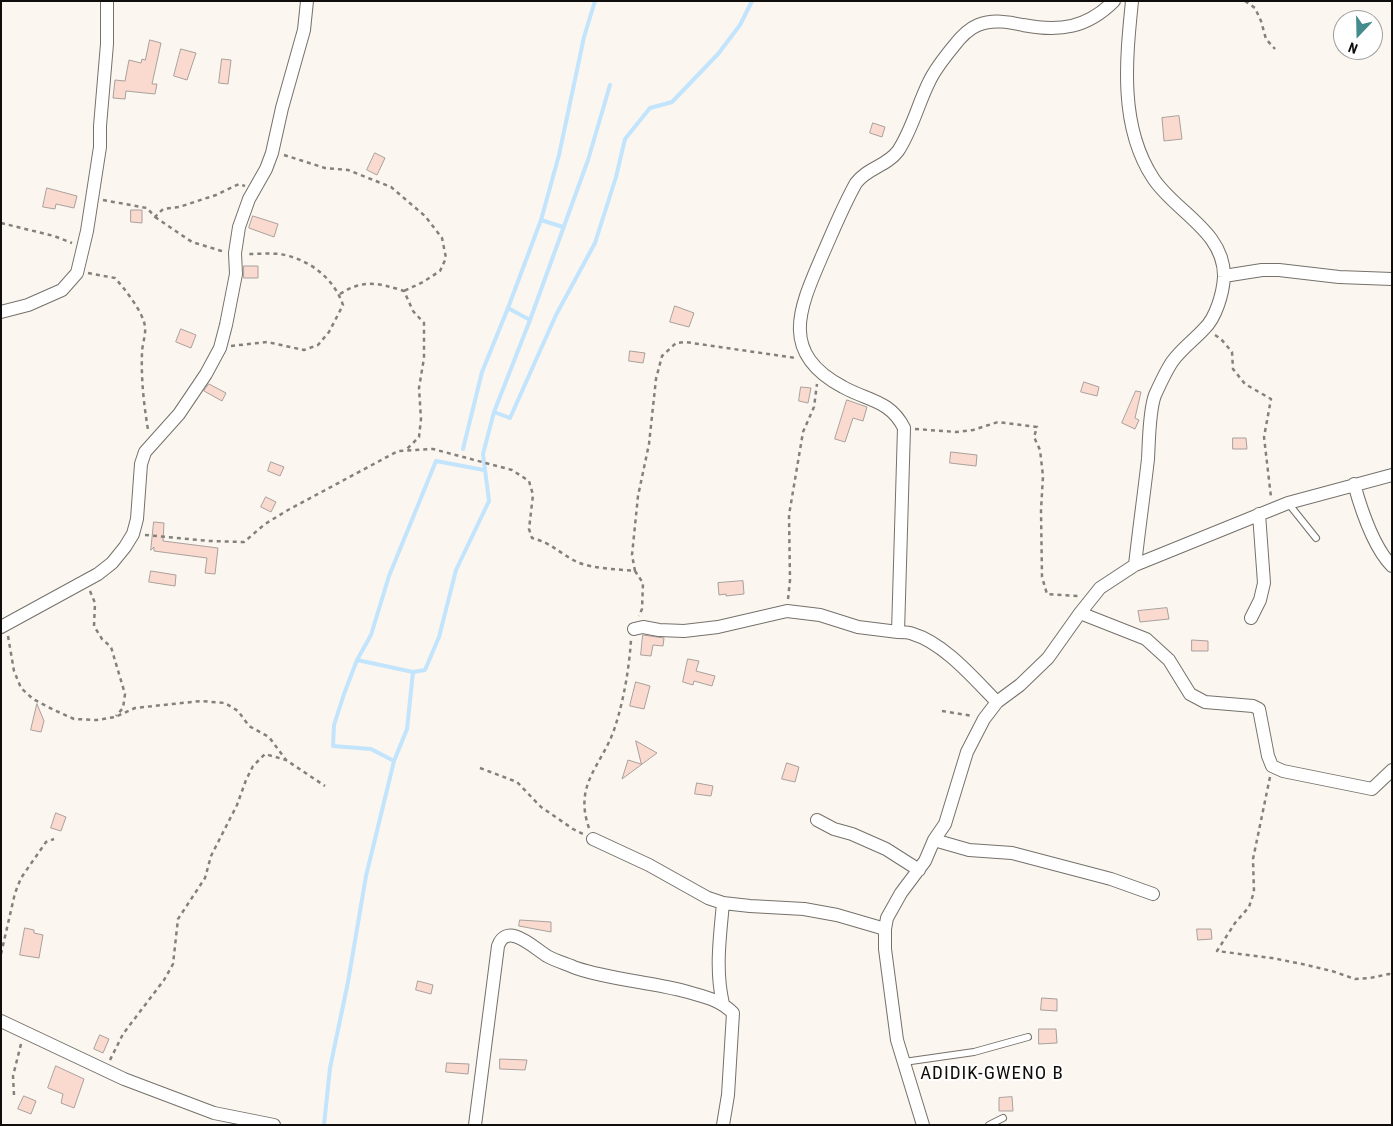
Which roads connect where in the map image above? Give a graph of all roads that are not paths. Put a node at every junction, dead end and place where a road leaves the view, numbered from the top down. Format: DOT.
graph roads {
  1 [pos="107,1"];
  2 [pos="307,1"];
  3 [pos="1114,1"];
  4 [pos="1132,1"];
  5 [pos="1224,276"];
  6 [pos="1392,279"];
  7 [pos="1,312"];
  8 [pos="1392,475"];
  9 [pos="1354,484"];
  10 [pos="1288,502"];
  11 [pos="1258,514"];
  12 [pos="1316,538"];
  13 [pos="1136,565"];
  14 [pos="1392,566"];
  15 [pos="1080,613"];
  16 [pos="1250,618"];
  17 [pos="4,626"];
  18 [pos="634,629"];
  19 [pos="898,632"];
  20 [pos="997,702"];
  21 [pos="1392,770"];
  22 [pos="817,820"];
  23 [pos="593,839"];
  24 [pos="934,840"];
  25 [pos="919,870"];
  26 [pos="1153,894"];
  27 [pos="723,903"];
  28 [pos="885,928"];
  29 [pos="724,1004"];
  30 [pos="1,1021"];
  31 [pos="1028,1037"];
  32 [pos="904,1062"];
  33 [pos="1003,1118"];
  34 [pos="274,1125"];
  35 [pos="475,1125"];
  36 [pos="723,1125"];
  37 [pos="923,1125"];
  38 [pos="989,1125"];
  1 -- 7 [label="street"];
  2 -- 17 [label="street"];
  3 -- 19 [label="street"];
  4 -- 5 [label="street"];
  5 -- 6 [label="street"];
  5 -- 13 [label="street"];
  8 -- 9 [label="street"];
  9 -- 10 [label="street"];
  9 -- 14 [label="street"];
  10 -- 11 [label="street"];
  10 -- 12 [label="lane"];
  11 -- 13 [label="street"];
  11 -- 16 [label="street"];
  13 -- 15 [label="street"];
  15 -- 20 [label="street"];
  15 -- 21 [label="street"];
  18 -- 19 [label="street"];
  19 -- 20 [label="street"];
  20 -- 24 [label="street"];
  22 -- 25 [label="street"];
  23 -- 27 [label="street"];
  24 -- 25 [label="street"];
  24 -- 26 [label="street"];
  25 -- 28 [label="street"];
  27 -- 28 [label="street"];
  27 -- 29 [label="street"];
  28 -- 32 [label="street"];
  29 -- 35 [label="street"];
  29 -- 36 [label="street"];
  30 -- 34 [label="street"];
  31 -- 32 [label="lane"];
  32 -- 37 [label="street"];
  33 -- 38 [label="lane"];
}
